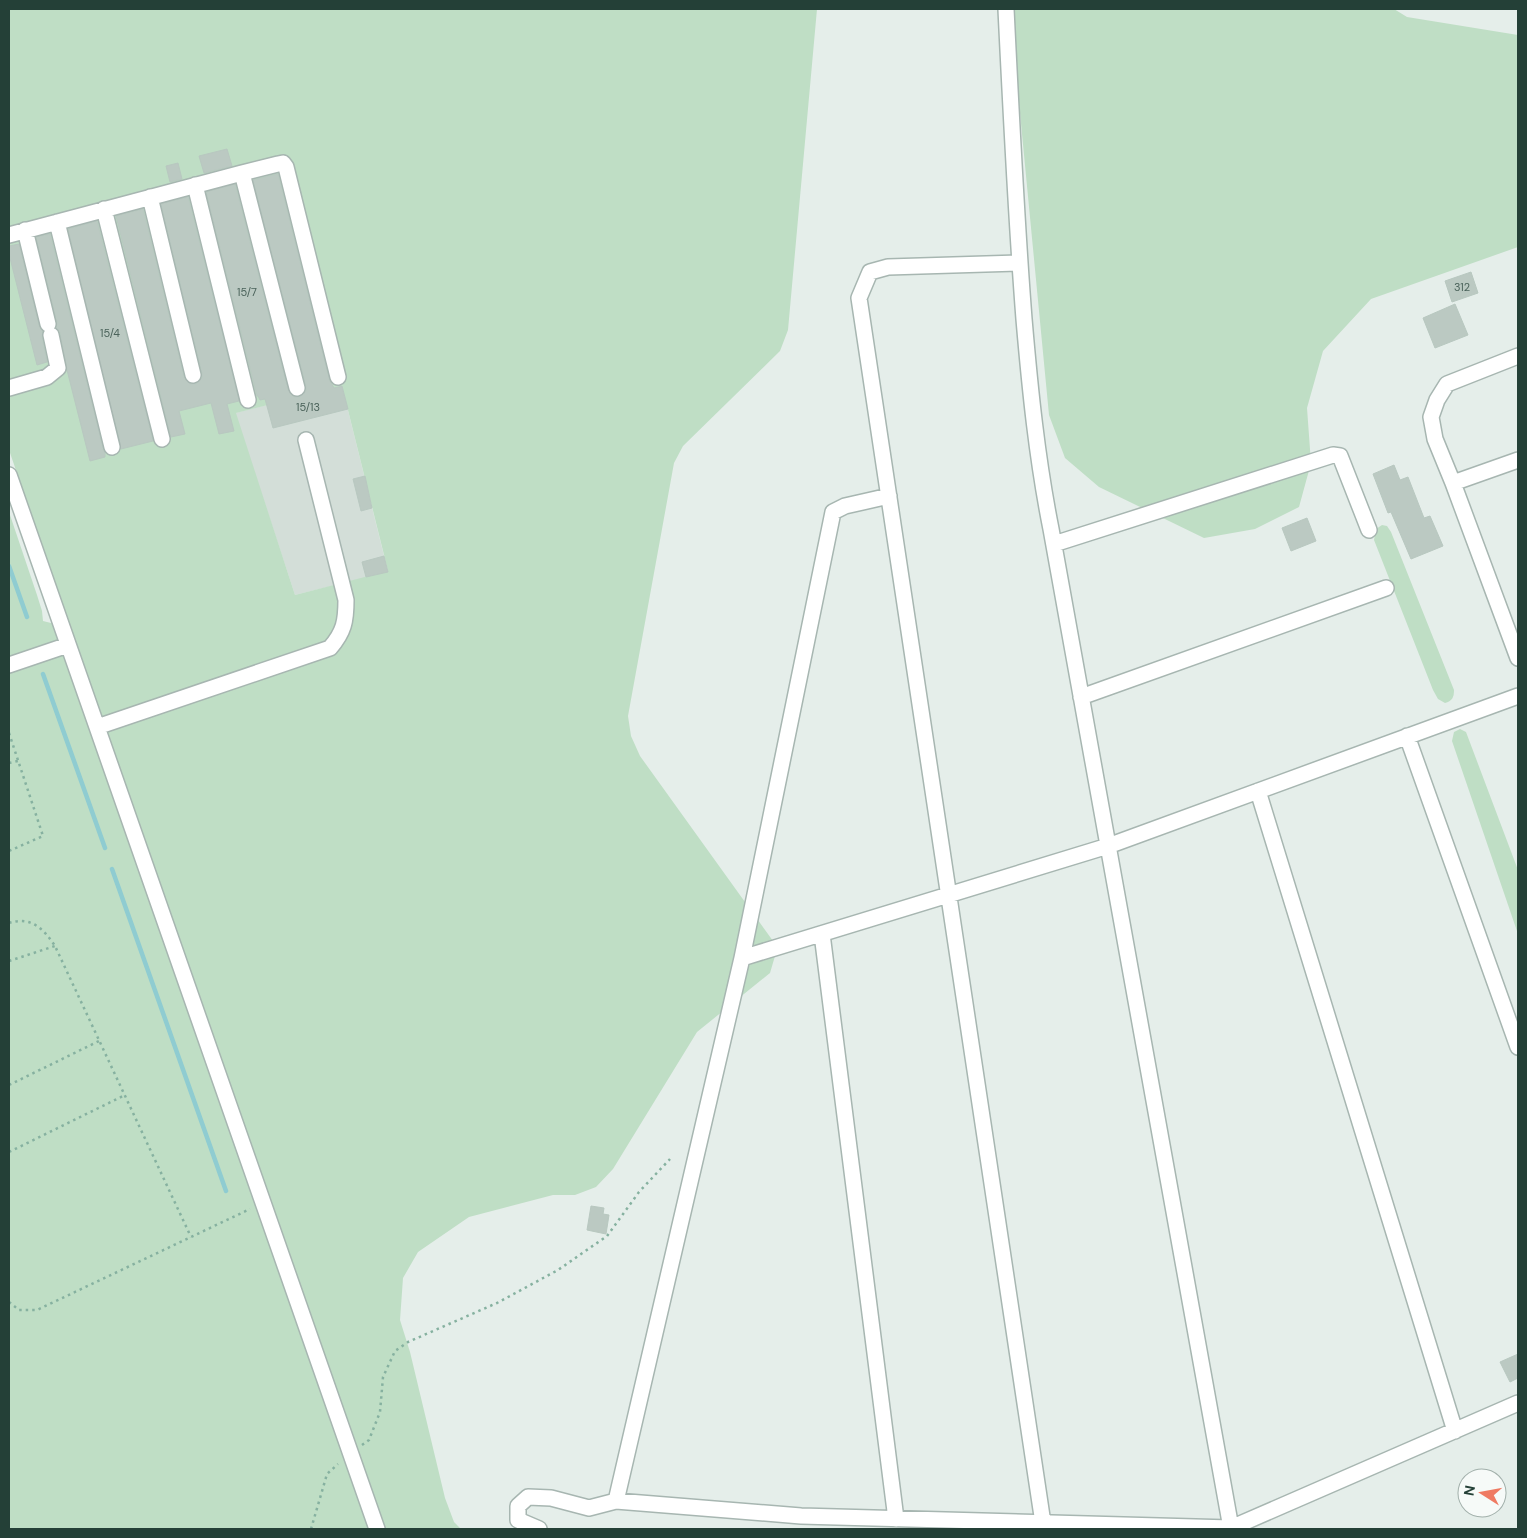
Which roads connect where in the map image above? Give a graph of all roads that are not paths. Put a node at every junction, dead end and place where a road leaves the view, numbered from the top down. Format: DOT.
graph roads {
  1 [pos="1006,9"];
  2 [pos="242,173"];
  3 [pos="195,186"];
  4 [pos="150,197"];
  5 [pos="104,209"];
  6 [pos="57,222"];
  7 [pos="25,230"];
  8 [pos="9,235"];
  9 [pos="1020,262"];
  10 [pos="1518,356"];
  11 [pos="193,375"];
  12 [pos="338,377"];
  13 [pos="9,388"];
  14 [pos="296,388"];
  15 [pos="248,400"];
  16 [pos="162,439"];
  17 [pos="306,440"];
  18 [pos="112,447"];
  19 [pos="1518,460"];
  20 [pos="9,475"];
  21 [pos="1453,483"];
  22 [pos="889,496"];
  23 [pos="1370,530"];
  24 [pos="1054,544"];
  25 [pos="1386,588"];
  26 [pos="68,645"];
  27 [pos="1518,658"];
  28 [pos="9,664"];
  29 [pos="1518,696"];
  30 [pos="1081,697"];
  31 [pos="97,727"];
  32 [pos="1407,736"];
  33 [pos="1258,791"];
  34 [pos="1108,846"];
  35 [pos="949,895"];
  36 [pos="822,934"];
  37 [pos="742,958"];
  38 [pos="1518,1047"];
  39 [pos="1518,1403"];
  40 [pos="1455,1431"];
  41 [pos="616,1501"];
  42 [pos="896,1519"];
  43 [pos="1042,1523"];
  44 [pos="1231,1528"];
  45 [pos="377,1529"];
  46 [pos="539,1529"];
  1 -- 9 [label="lane"];
  2 -- 3 [label="lane"];
  2 -- 12 [label="lane"];
  2 -- 14 [label="lane"];
  3 -- 4 [label="lane"];
  3 -- 15 [label="lane"];
  4 -- 5 [label="lane"];
  4 -- 11 [label="lane"];
  5 -- 6 [label="lane"];
  5 -- 16 [label="lane"];
  6 -- 7 [label="lane"];
  6 -- 18 [label="lane"];
  7 -- 8 [label="lane"];
  7 -- 13 [label="lane"];
  9 -- 22 [label="lane"];
  9 -- 24 [label="lane"];
  10 -- 21 [label="lane"];
  17 -- 31 [label="lane"];
  19 -- 21 [label="lane"];
  20 -- 26 [label="lane"];
  21 -- 27 [label="lane"];
  22 -- 35 [label="lane"];
  22 -- 37 [label="lane"];
  23 -- 24 [label="lane"];
  24 -- 30 [label="lane"];
  25 -- 30 [label="lane"];
  26 -- 28 [label="lane"];
  26 -- 31 [label="lane"];
  29 -- 32 [label="lane"];
  30 -- 34 [label="lane"];
  31 -- 45 [label="lane"];
  32 -- 33 [label="lane"];
  32 -- 38 [label="lane"];
  33 -- 34 [label="lane"];
  33 -- 40 [label="lane"];
  34 -- 35 [label="lane"];
  34 -- 44 [label="lane"];
  35 -- 36 [label="lane"];
  35 -- 43 [label="lane"];
  36 -- 37 [label="lane"];
  36 -- 42 [label="lane"];
  37 -- 41 [label="lane"];
  39 -- 40 [label="lane"];
  40 -- 44 [label="lane"];
  41 -- 42 [label="lane"];
  41 -- 46 [label="lane"];
  42 -- 43 [label="lane"];
  43 -- 44 [label="lane"];
}
